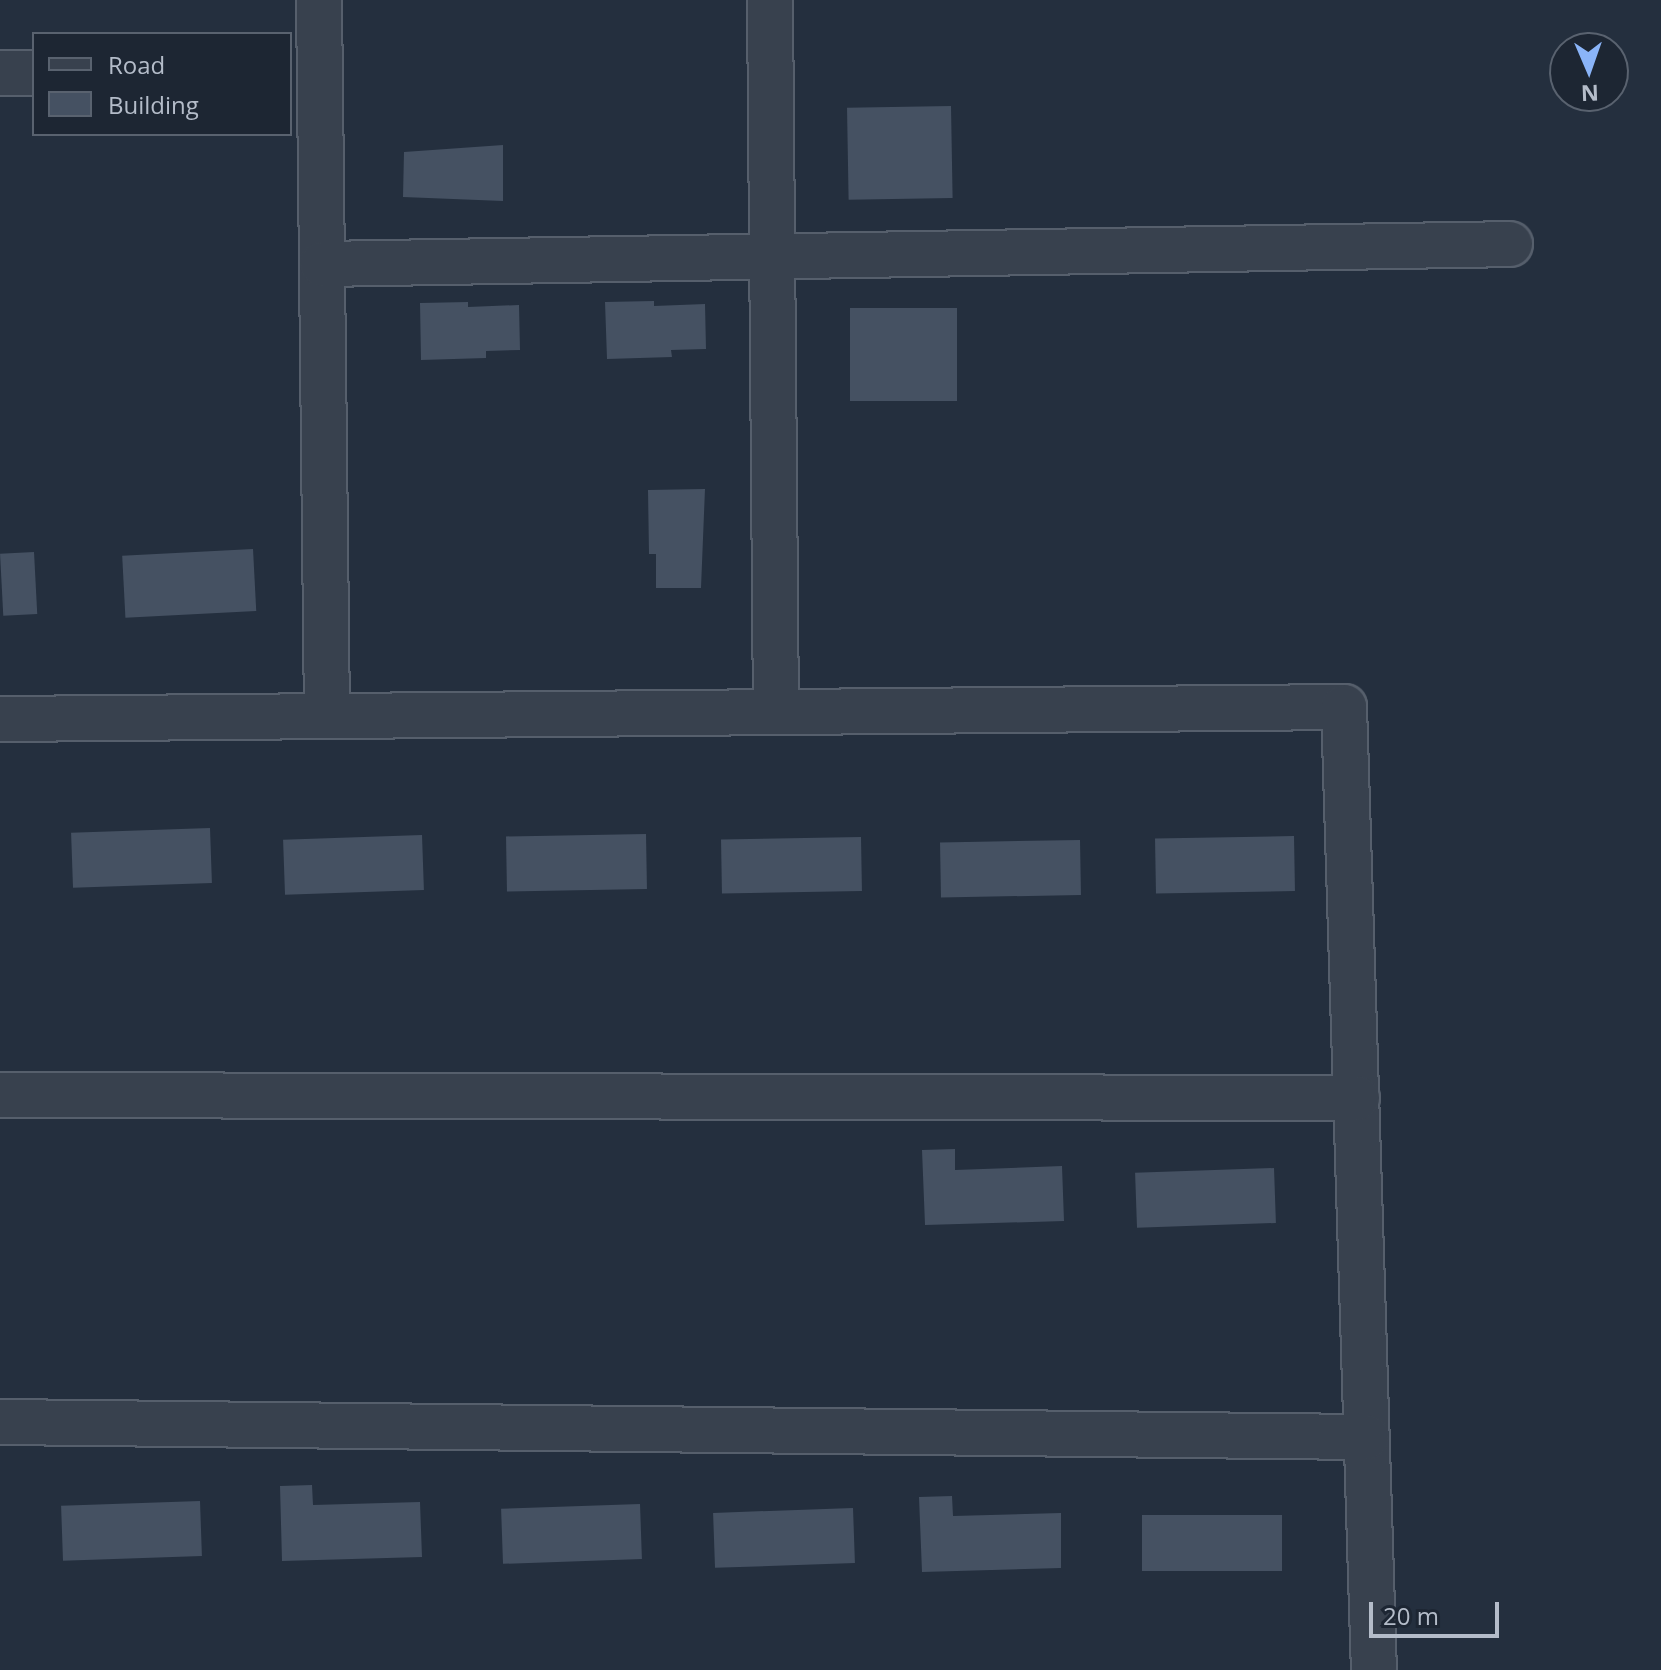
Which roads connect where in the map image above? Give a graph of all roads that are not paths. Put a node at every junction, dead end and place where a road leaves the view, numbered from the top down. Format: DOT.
graph roads {
  1 [pos="319,0"];
  2 [pos="770,0"];
  3 [pos="305,72"];
  4 [pos="0,73"];
  5 [pos="32,73"];
  6 [pos="1510,244"];
  7 [pos="770,257"];
  8 [pos="322,264"];
  9 [pos="776,712"];
  10 [pos="327,716"];
  11 [pos="0,719"];
  12 [pos="0,1095"];
  13 [pos="1357,1098"];
  14 [pos="0,1422"];
  15 [pos="1367,1437"];
  16 [pos="1374,1670"];
  1 -- 3 [label="street"];
  2 -- 7 [label="street"];
  3 -- 8 [label="street"];
  4 -- 5 [label="street"];
  6 -- 7 [label="street"];
  7 -- 8 [label="street"];
  7 -- 9 [label="street"];
  8 -- 10 [label="street"];
  9 -- 10 [label="street"];
  9 -- 13 [label="street"];
  10 -- 11 [label="street"];
  12 -- 13 [label="street"];
  13 -- 15 [label="street"];
  14 -- 15 [label="street"];
  15 -- 16 [label="street"];
}
